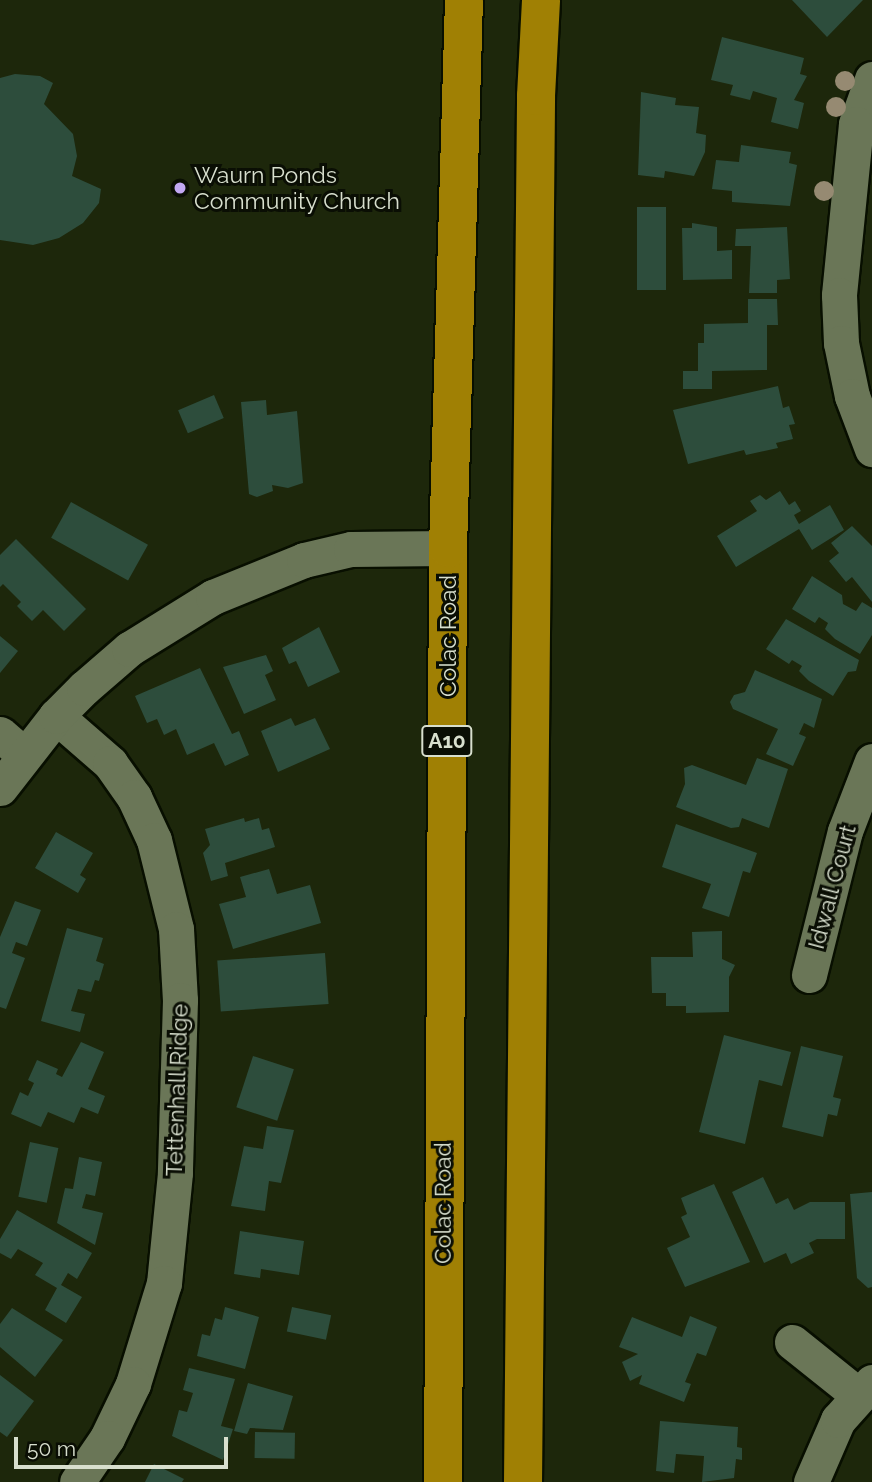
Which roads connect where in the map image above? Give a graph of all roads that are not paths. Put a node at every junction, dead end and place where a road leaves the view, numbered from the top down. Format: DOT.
graph roads {
  1 [pos="464,0"];
  2 [pos="541,0"];
  3 [pos="872,79"];
  4 [pos="872,449"];
  5 [pos="448,548"];
  6 [pos="55,716"];
  7 [pos="12,744"];
  8 [pos="872,761"];
  9 [pos="0,788"];
  10 [pos="809,975"];
  11 [pos="792,1342"];
  12 [pos="865,1388"];
  13 [pos="77,1482"];
  14 [pos="443,1482"];
  15 [pos="523,1482"];
  16 [pos="811,1482"];
  1 -- 5 [label="highway, Colac Road / A10"];
  2 -- 15 [label="highway"];
  3 -- 4 [label="street"];
  5 -- 6 [label="street"];
  5 -- 14 [label="highway, Colac Road / A10"];
  6 -- 7 [label="street"];
  6 -- 13 [label="street, Tettenhall Ridge"];
  7 -- 9 [label="street"];
  8 -- 10 [label="street, Idwall Court"];
  11 -- 12 [label="street"];
  12 -- 16 [label="street"];
}
